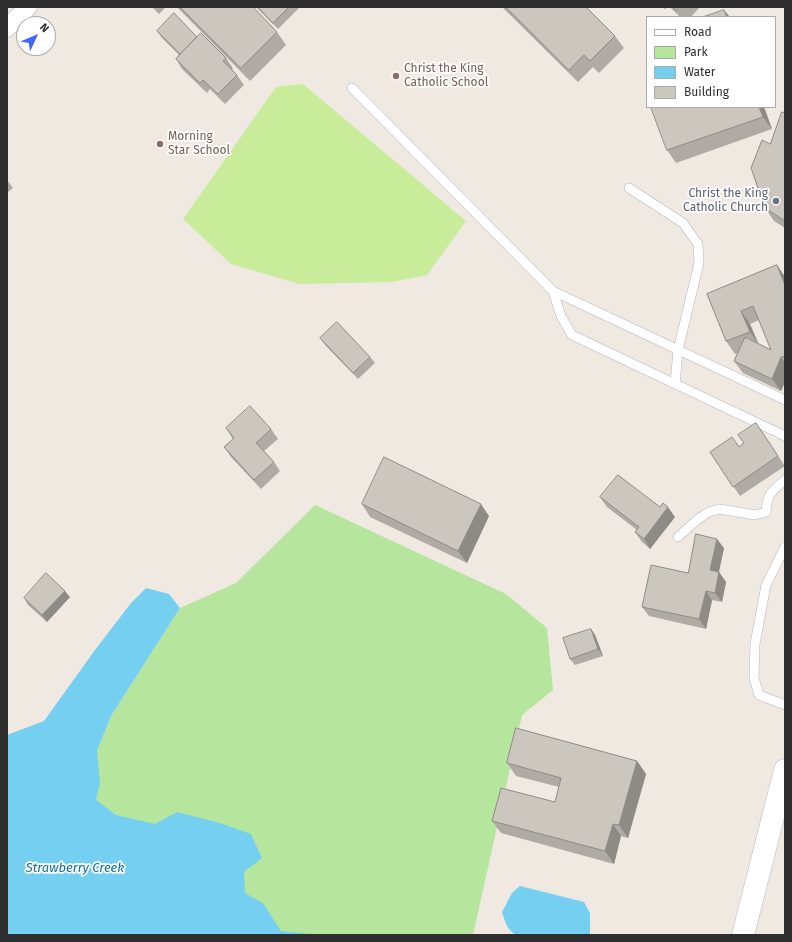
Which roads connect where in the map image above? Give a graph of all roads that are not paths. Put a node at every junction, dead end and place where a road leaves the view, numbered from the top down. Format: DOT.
graph roads {
  1 [pos="28,7"];
  2 [pos="7,28"];
  3 [pos="352,88"];
  4 [pos="629,188"];
  5 [pos="553,291"];
  6 [pos="678,350"];
  7 [pos="675,384"];
  8 [pos="785,400"];
  9 [pos="785,436"];
  10 [pos="784,482"];
  11 [pos="678,537"];
  12 [pos="785,547"];
  13 [pos="785,705"];
  14 [pos="785,770"];
  15 [pos="743,935"];
  1 -- 2 [label="street"];
  3 -- 5 [label="lane"];
  4 -- 6 [label="lane"];
  5 -- 6 [label="lane"];
  5 -- 7 [label="lane"];
  6 -- 7 [label="lane"];
  6 -- 8 [label="lane"];
  7 -- 9 [label="lane"];
  10 -- 11 [label="lane"];
  12 -- 13 [label="lane"];
  14 -- 15 [label="main road"];
}
